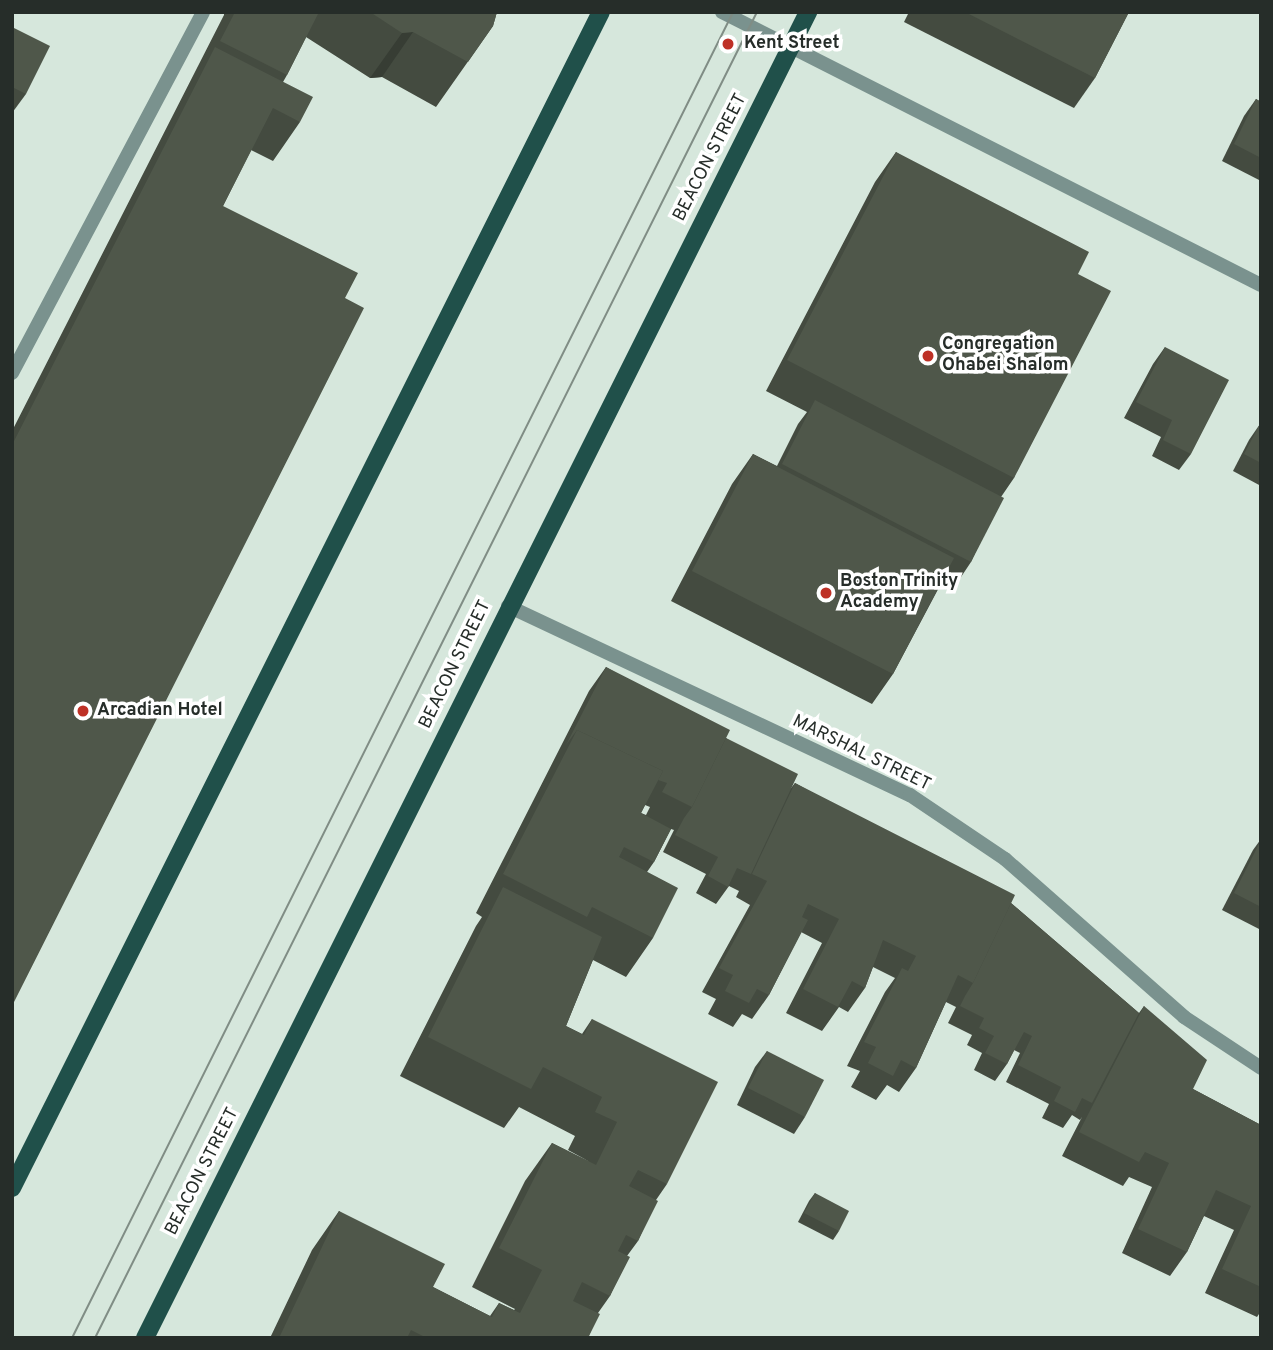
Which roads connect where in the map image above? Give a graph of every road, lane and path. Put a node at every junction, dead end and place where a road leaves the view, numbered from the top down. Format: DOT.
graph roads {
  1 [pos="203,12"];
  2 [pos="601,12"];
  3 [pos="722,12"];
  4 [pos="808,12"];
  5 [pos="790,47"];
  6 [pos="1261,285"];
  7 [pos="12,373"];
  8 [pos="508,606"];
  9 [pos="1261,1068"];
  10 [pos="12,1188"];
  11 [pos="145,1338"];
  1 -- 7 [label="street"];
  2 -- 10 [label="main road"];
  3 -- 5 [label="street"];
  4 -- 5 [label="main road, BEACON STREET"];
  5 -- 6 [label="street"];
  5 -- 8 [label="main road, BEACON STREET"];
  8 -- 9 [label="street, MARSHAL STREET"];
  8 -- 11 [label="main road, BEACON STREET"];
}
